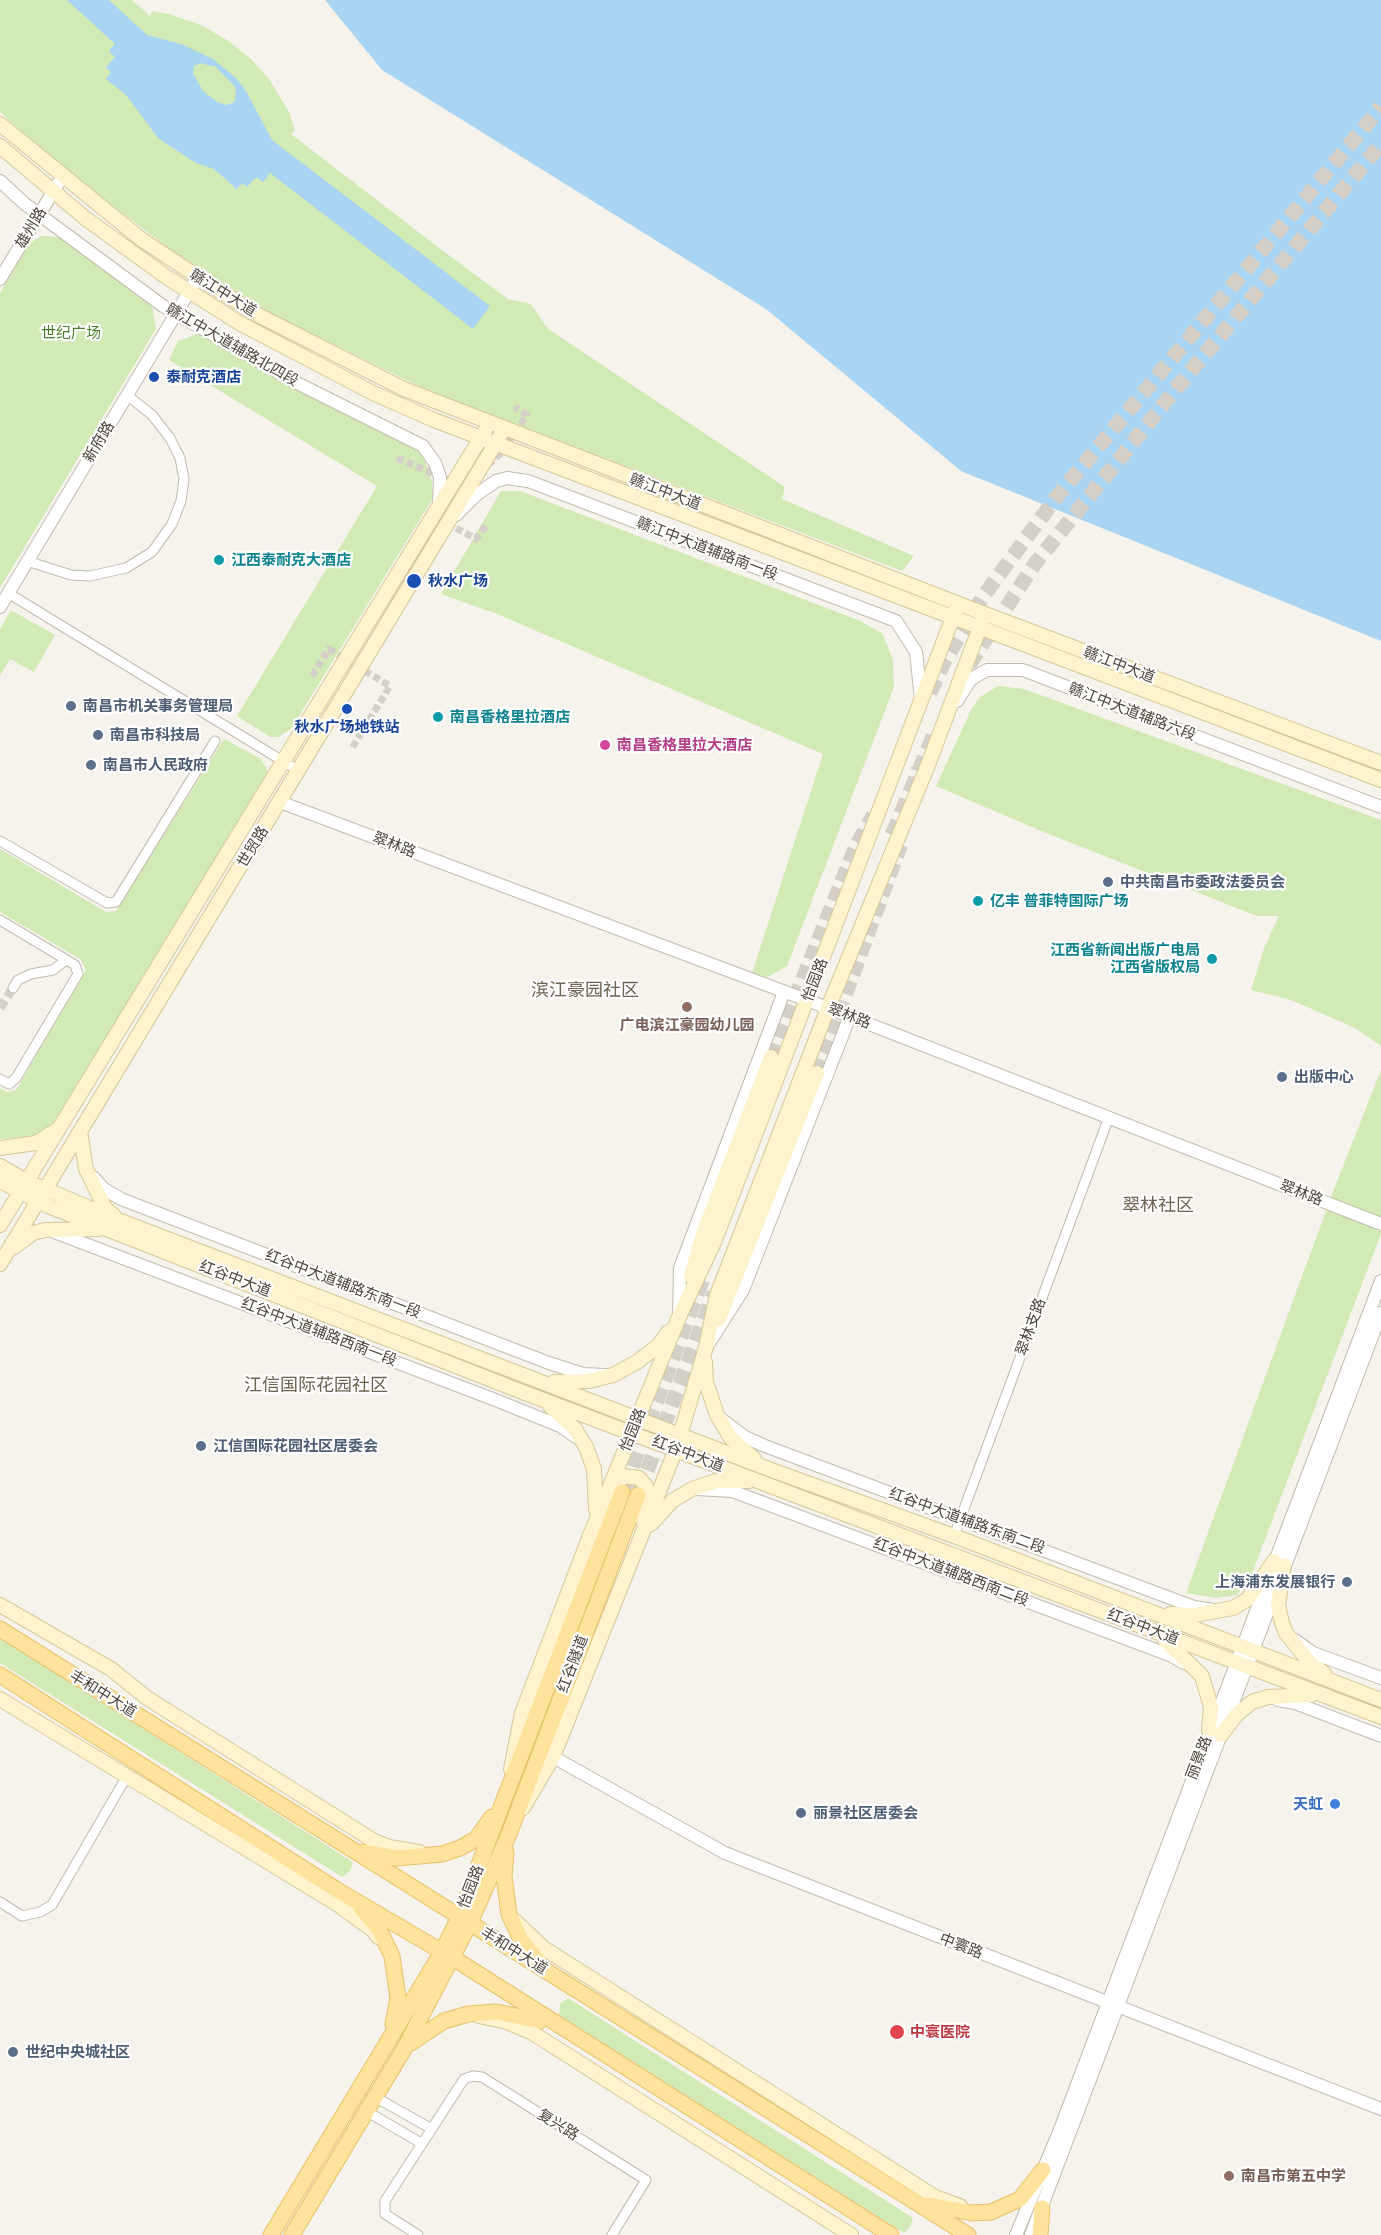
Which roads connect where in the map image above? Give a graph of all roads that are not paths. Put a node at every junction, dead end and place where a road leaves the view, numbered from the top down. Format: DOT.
graph roads {
  1 [pos="0,124"];
  2 [pos="0,146"];
  3 [pos="62,177"];
  4 [pos="0,181"];
  5 [pos="53,191"];
  6 [pos="39,214"];
  7 [pos="198,278"];
  8 [pos="0,279"];
  9 [pos="190,291"];
  10 [pos="176,314"];
  11 [pos="127,395"];
  12 [pos="489,424"];
  13 [pos="504,430"];
  14 [pos="481,438"];
  15 [pos="496,444"];
  16 [pos="439,510"];
  17 [pos="448,522"];
  18 [pos="27,561"];
  19 [pos="8,593"];
  20 [pos="0,606"];
  21 [pos="955,610"];
  22 [pos="982,621"];
  23 [pos="921,699"];
  24 [pos="215,741"];
  25 [pos="282,761"];
  26 [pos="1381,764"];
  27 [pos="928,765"];
  28 [pos="299,771"];
  29 [pos="1381,780"];
  30 [pos="280,802"];
  31 [pos="1381,807"];
  32 [pos="0,841"];
  33 [pos="0,920"];
  34 [pos="66,960"];
  35 [pos="13,988"];
  36 [pos="784,992"];
  37 [pos="807,1000"];
  38 [pos="828,1008"];
  39 [pos="850,1017"];
  40 [pos="771,1057"];
  41 [pos="817,1073"];
  42 [pos="0,1079"];
  43 [pos="1109,1118"];
  44 [pos="63,1123"];
  45 [pos="80,1131"];
  46 [pos="0,1143"];
  47 [pos="23,1147"];
  48 [pos="0,1148"];
  49 [pos="0,1166"];
  50 [pos="86,1169"];
  51 [pos="0,1181"];
  52 [pos="23,1187"];
  53 [pos="41,1196"];
  54 [pos="118,1220"];
  55 [pos="1381,1224"];
  56 [pos="0,1225"];
  57 [pos="106,1228"];
  58 [pos="45,1230"];
  59 [pos="2,1260"];
  60 [pos="1381,1281"];
  61 [pos="1381,1313"];
  62 [pos="679,1317"];
  63 [pos="706,1347"];
  64 [pos="613,1375"];
  65 [pos="540,1381"];
  66 [pos="525,1393"];
  67 [pos="717,1415"];
  68 [pos="638,1418"];
  69 [pos="632,1433"];
  70 [pos="681,1435"];
  71 [pos="586,1447"];
  72 [pos="676,1449"];
  73 [pos="770,1478"];
  74 [pos="692,1489"];
  75 [pos="960,1518"];
  76 [pos="954,1536"];
  77 [pos="589,1538"];
  78 [pos="641,1538"];
  79 [pos="1279,1563"];
  80 [pos="0,1605"];
  81 [pos="1150,1611"];
  82 [pos="1224,1611"];
  83 [pos="1148,1628"];
  84 [pos="0,1629"];
  85 [pos="1286,1633"];
  86 [pos="1247,1648"];
  87 [pos="1240,1665"];
  88 [pos="0,1675"];
  89 [pos="1202,1676"];
  90 [pos="1381,1678"];
  91 [pos="1338,1683"];
  92 [pos="1262,1697"];
  93 [pos="1331,1698"];
  94 [pos="0,1699"];
  95 [pos="1381,1700"];
  96 [pos="1381,1717"];
  97 [pos="1215,1732"];
  98 [pos="1381,1736"];
  99 [pos="553,1757"];
  100 [pos="126,1776"];
  101 [pos="504,1800"];
  102 [pos="509,1834"];
  103 [pos="350,1848"];
  104 [pos="442,1854"];
  105 [pos="338,1890"];
  106 [pos="0,1902"];
  107 [pos="509,1914"];
  108 [pos="465,1920"];
  109 [pos="447,1955"];
  110 [pos="392,1956"];
  111 [pos="564,1983"];
  112 [pos="1107,2003"];
  113 [pos="1120,2008"];
  114 [pos="468,2014"];
  115 [pos="554,2025"];
  116 [pos="389,2038"];
  117 [pos="404,2049"];
  118 [pos="375,2097"];
  119 [pos="1381,2109"];
  120 [pos="366,2111"];
  121 [pos="430,2128"];
  122 [pos="421,2143"];
  123 [pos="1043,2170"];
  124 [pos="917,2203"];
  125 [pos="1042,2208"];
  126 [pos="991,2212"];
  127 [pos="271,2235"];
  128 [pos="292,2235"];
  129 [pos="418,2235"];
  130 [pos="612,2235"];
  131 [pos="851,2235"];
  132 [pos="890,2235"];
  133 [pos="968,2235"];
  134 [pos="1016,2235"];
  135 [pos="1031,2235"];
  136 [pos="1040,2235"];
  1 -- 3 [label="main road, 赣江中大道"];
  2 -- 5 [label="main road, 赣江中大道"];
  3 -- 5 [label="street, 雄州路"];
  3 -- 7 [label="main road, 赣江中大道"];
  4 -- 6 [label="street, 赣江中大道辅路北四段"];
  5 -- 6 [label="street, 雄州路"];
  5 -- 9 [label="main road, 赣江中大道"];
  6 -- 8 [label="street, 雄州路"];
  6 -- 10 [label="street, 赣江中大道辅路北四段"];
  7 -- 9 [label="street, 新府路"];
  7 -- 12 [label="main road, 赣江中大道"];
  9 -- 10 [label="street, 新府路"];
  9 -- 14 [label="main road, 赣江中大道"];
  10 -- 11 [label="street, 新府路"];
  10 -- 16 [label="street, 赣江中大道辅路北四段"];
  11 -- 18 [label="street, 新府路"];
  11 -- 18 [label="street"];
  12 -- 13 [label="main road, 赣江中大道"];
  12 -- 14 [label="main road, 世贸路"];
  13 -- 15 [label="main road, 世贸路"];
  13 -- 21 [label="main road, 赣江中大道"];
  14 -- 15 [label="main road, 赣江中大道"];
  14 -- 16 [label="main road, 世贸路"];
  15 -- 17 [label="main road, 世贸路"];
  15 -- 21 [label="main road, 赣江中大道"];
  16 -- 25 [label="main road, 世贸路"];
  17 -- 23 [label="street, 赣江中大道辅路南一段"];
  17 -- 28 [label="main road, 世贸路"];
  18 -- 19 [label="street, 新府路"];
  19 -- 20 [label="street, 新府路"];
  19 -- 25 [label="street"];
  21 -- 22 [label="main road, 赣江中大道"];
  21 -- 23 [label="main road, 怡园路"];
  22 -- 26 [label="main road, 赣江中大道"];
  22 -- 27 [label="main road, 怡园路"];
  22 -- 29 [label="main road, 赣江中大道"];
  23 -- 37 [label="main road, 怡园路"];
  24 -- 32 [label="street"];
  25 -- 28 [label="street"];
  25 -- 44 [label="main road, 世贸路"];
  27 -- 31 [label="street, 赣江中大道辅路六段"];
  27 -- 38 [label="main road, 怡园路"];
  28 -- 30 [label="main road, 世贸路"];
  30 -- 36 [label="street, 翠林路"];
  30 -- 45 [label="main road, 世贸路"];
  33 -- 34 [label="street"];
  34 -- 35 [label="street"];
  34 -- 42 [label="street"];
  36 -- 37 [label="street, 翠林路"];
  36 -- 62 [label="street"];
  37 -- 38 [label="street, 翠林路"];
  37 -- 62 [label="main road, 怡园路"];
  38 -- 39 [label="street, 翠林路"];
  38 -- 63 [label="main road, 怡园路"];
  39 -- 43 [label="street, 翠林路"];
  39 -- 63 [label="street"];
  40 -- 62 [label="main road"];
  41 -- 63 [label="main road"];
  43 -- 55 [label="street, 翠林路"];
  43 -- 75 [label="street, 翠林支路"];
  44 -- 47 [label="main road"];
  44 -- 52 [label="main road, 世贸路"];
  45 -- 50 [label="main road"];
  45 -- 53 [label="main road, 世贸路"];
  46 -- 47 [label="street"];
  47 -- 48 [label="main road"];
  49 -- 52 [label="main road, 红谷中大道"];
  50 -- 54 [label="main road"];
  50 -- 64 [label="street, 红谷中大道辅路东南一段"];
  51 -- 52 [label="main road, 红谷中大道"];
  52 -- 53 [label="main road, 红谷中大道"];
  52 -- 56 [label="main road, 世贸路"];
  53 -- 54 [label="main road, 红谷中大道"];
  53 -- 57 [label="main road, 红谷中大道"];
  53 -- 59 [label="main road, 世贸路"];
  54 -- 65 [label="main road, 红谷中大道"];
  57 -- 58 [label="main road"];
  57 -- 66 [label="main road, 红谷中大道"];
  58 -- 59 [label="main road"];
  58 -- 71 [label="street, 红谷中大道辅路西南一段"];
  60 -- 79 [label="street, 丽景路"];
  61 -- 79 [label="street, 丽景路"];
  62 -- 64 [label="main road"];
  62 -- 68 [label="main road, 怡园路"];
  63 -- 67 [label="main road"];
  63 -- 70 [label="main road, 怡园路"];
  64 -- 65 [label="main road"];
  65 -- 68 [label="main road, 红谷中大道"];
  66 -- 69 [label="main road, 红谷中大道"];
  66 -- 71 [label="main road"];
  67 -- 73 [label="main road"];
  67 -- 75 [label="street, 红谷中大道辅路东南二段"];
  68 -- 69 [label="main road, 怡园路"];
  68 -- 70 [label="main road, 红谷中大道"];
  69 -- 72 [label="main road, 红谷中大道"];
  69 -- 77 [label="main road, 怡园路"];
  70 -- 72 [label="main road, 怡园路"];
  70 -- 73 [label="main road, 红谷中大道"];
  71 -- 77 [label="main road"];
  72 -- 73 [label="main road, 红谷中大道"];
  72 -- 78 [label="main road, 怡园路"];
  73 -- 74 [label="main road"];
  73 -- 76 [label="main road, 红谷中大道"];
  73 -- 83 [label="main road, 红谷中大道"];
  74 -- 78 [label="main road"];
  74 -- 89 [label="street, 红谷中大道辅路西南二段"];
  75 -- 76 [label="street, 翠林支路"];
  75 -- 82 [label="street, 红谷中大道辅路东南二段"];
  76 -- 81 [label="main road, 红谷中大道"];
  77 -- 78 [label="main road"];
  77 -- 101 [label="main road, 怡园路"];
  78 -- 99 [label="main road, 怡园路"];
  79 -- 82 [label="main road"];
  79 -- 85 [label="main road"];
  79 -- 86 [label="street, 丽景路"];
  80 -- 104 [label="main road"];
  81 -- 82 [label="main road"];
  81 -- 86 [label="main road, 红谷中大道"];
  83 -- 87 [label="main road, 红谷中大道"];
  83 -- 89 [label="main road"];
  84 -- 103 [label="main road, 丰和中大道"];
  85 -- 90 [label="street"];
  85 -- 91 [label="main road"];
  86 -- 87 [label="street, 丽景路"];
  86 -- 91 [label="main road, 红谷中大道"];
  87 -- 93 [label="main road, 红谷中大道"];
  87 -- 97 [label="street, 丽景路"];
  88 -- 105 [label="main road"];
  89 -- 97 [label="main road"];
  91 -- 95 [label="main road, 红谷中大道"];
  92 -- 93 [label="main road"];
  92 -- 97 [label="main road"];
  92 -- 98 [label="street"];
  93 -- 96 [label="main road, 红谷中大道"];
  94 -- 100 [label="main road"];
  97 -- 112 [label="street, 丽景路"];
  97 -- 113 [label="street, 丽景路"];
  99 -- 102 [label="main road, 怡园路"];
  99 -- 112 [label="street, 中寰路"];
  100 -- 106 [label="street"];
  100 -- 110 [label="main road"];
  101 -- 102 [label="main road, 红谷隧道"];
  101 -- 104 [label="main road"];
  101 -- 108 [label="main road, 怡园路"];
  102 -- 107 [label="main road"];
  102 -- 108 [label="main road, 怡园路"];
  103 -- 104 [label="main road"];
  103 -- 108 [label="main road, 丰和中大道"];
  105 -- 109 [label="main road"];
  105 -- 110 [label="main road"];
  107 -- 111 [label="main road"];
  107 -- 126 [label="main road"];
  108 -- 109 [label="main road, 怡园路"];
  108 -- 111 [label="main road, 丰和中大道"];
  109 -- 115 [label="main road"];
  109 -- 116 [label="main road, 怡园路"];
  109 -- 117 [label="main road, 怡园路"];
  110 -- 116 [label="main road"];
  111 -- 124 [label="main road, 丰和中大道"];
  112 -- 113 [label="street, 中寰路"];
  112 -- 123 [label="street, 丽景路"];
  113 -- 119 [label="street, 中寰路"];
  113 -- 125 [label="street, 丽景路"];
  114 -- 115 [label="main road"];
  114 -- 117 [label="main road"];
  114 -- 131 [label="main road"];
  115 -- 132 [label="main road"];
  116 -- 127 [label="main road, 怡园路"];
  117 -- 118 [label="main road, 怡园路"];
  118 -- 120 [label="main road, 怡园路"];
  118 -- 121 [label="street"];
  120 -- 122 [label="street"];
  120 -- 128 [label="main road, 怡园路"];
  121 -- 122 [label="street, 复兴路"];
  121 -- 130 [label="street, 复兴路"];
  122 -- 129 [label="street, 复兴路"];
  123 -- 126 [label="main road"];
  123 -- 134 [label="street, 丽景路"];
  124 -- 126 [label="main road"];
  124 -- 133 [label="main road, 丰和中大道"];
  125 -- 135 [label="street, 丽景路"];
  125 -- 136 [label="main road"];
}
